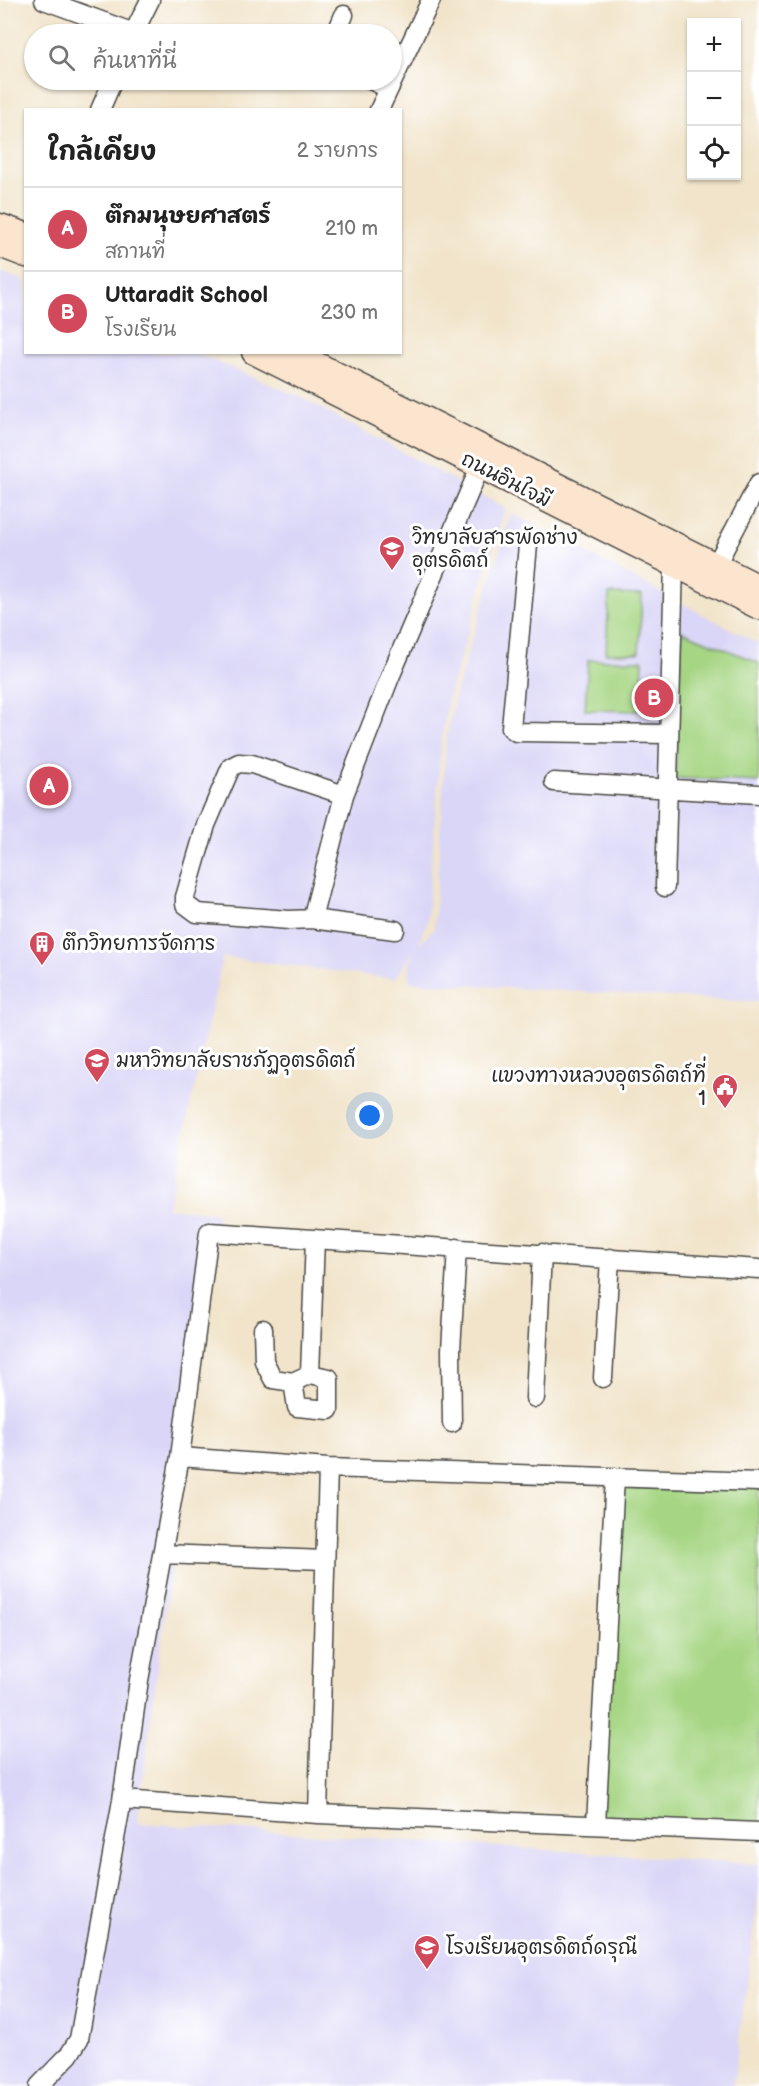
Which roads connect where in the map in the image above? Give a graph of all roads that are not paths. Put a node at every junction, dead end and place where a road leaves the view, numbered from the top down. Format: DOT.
graph roads {
  1 [pos="44,0"];
  2 [pos="150,0"];
  3 [pos="431,0"];
  4 [pos="344,15"];
  5 [pos="107,24"];
  6 [pos="138,24"];
  7 [pos="340,24"];
  8 [pos="402,61"];
  9 [pos="109,90"];
  10 [pos="389,90"];
  11 [pos="101,108"];
  12 [pos="380,108"];
  13 [pos="0,226"];
  14 [pos="24,234"];
  15 [pos="0,245"];
  16 [pos="24,254"];
  17 [pos="259,354"];
  18 [pos="296,354"];
  19 [pos="484,459"];
  20 [pos="759,483"];
  21 [pos="528,545"];
  22 [pos="678,556"];
  23 [pos="716,565"];
  24 [pos="759,587"];
  25 [pos="759,607"];
  26 [pos="669,734"];
  27 [pos="554,782"];
  28 [pos="668,788"];
  29 [pos="759,794"];
  30 [pos="344,795"];
  31 [pos="665,887"];
  32 [pos="312,919"];
  33 [pos="395,930"];
  34 [pos="315,1239"];
  35 [pos="458,1248"];
  36 [pos="542,1253"];
  37 [pos="610,1258"];
  38 [pos="759,1269"];
  39 [pos="262,1329"];
  40 [pos="310,1374"];
  41 [pos="603,1378"];
  42 [pos="293,1382"];
  43 [pos="535,1398"];
  44 [pos="452,1423"];
  45 [pos="180,1457"];
  46 [pos="328,1468"];
  47 [pos="615,1477"];
  48 [pos="759,1482"];
  49 [pos="162,1554"];
  50 [pos="325,1560"];
  51 [pos="122,1800"];
  52 [pos="318,1814"];
  53 [pos="596,1824"];
  54 [pos="759,1832"];
  55 [pos="39,2086"];
  1 -- 5 [label="street"];
  2 -- 6 [label="street"];
  3 -- 8 [label="street"];
  4 -- 7 [label="street"];
  9 -- 11 [label="street"];
  10 -- 12 [label="street"];
  13 -- 14 [label="main road"];
  15 -- 16 [label="main road"];
  17 -- 19 [label="main road, ถนนอินใจมี"];
  18 -- 19 [label="main road, ถนนอินใจมี"];
  19 -- 22 [label="main road, ถนนอินใจมี"];
  19 -- 30 [label="street"];
  20 -- 23 [label="street"];
  21 -- 26 [label="street"];
  22 -- 23 [label="main road, ถนนอินใจมี"];
  22 -- 25 [label="main road, ถนนอินใจมี"];
  22 -- 26 [label="street"];
  23 -- 24 [label="main road, ถนนอินใจมี"];
  26 -- 28 [label="street"];
  27 -- 28 [label="street"];
  28 -- 29 [label="street"];
  28 -- 31 [label="street"];
  30 -- 32 [label="street"];
  30 -- 32 [label="street"];
  32 -- 33 [label="street"];
  34 -- 35 [label="street"];
  34 -- 40 [label="street"];
  34 -- 45 [label="street"];
  35 -- 36 [label="street"];
  35 -- 44 [label="street"];
  36 -- 37 [label="street"];
  36 -- 43 [label="street"];
  37 -- 38 [label="street"];
  37 -- 41 [label="street"];
  39 -- 42 [label="street"];
  40 -- 42 [label="street"];
  40 -- 42 [label="street"];
  45 -- 46 [label="street"];
  45 -- 49 [label="street"];
  46 -- 47 [label="street"];
  46 -- 50 [label="street"];
  47 -- 48 [label="street"];
  47 -- 53 [label="street"];
  49 -- 50 [label="street"];
  49 -- 51 [label="street"];
  50 -- 52 [label="street"];
  51 -- 52 [label="street"];
  51 -- 55 [label="street"];
  52 -- 53 [label="street"];
  53 -- 54 [label="street"];
}
